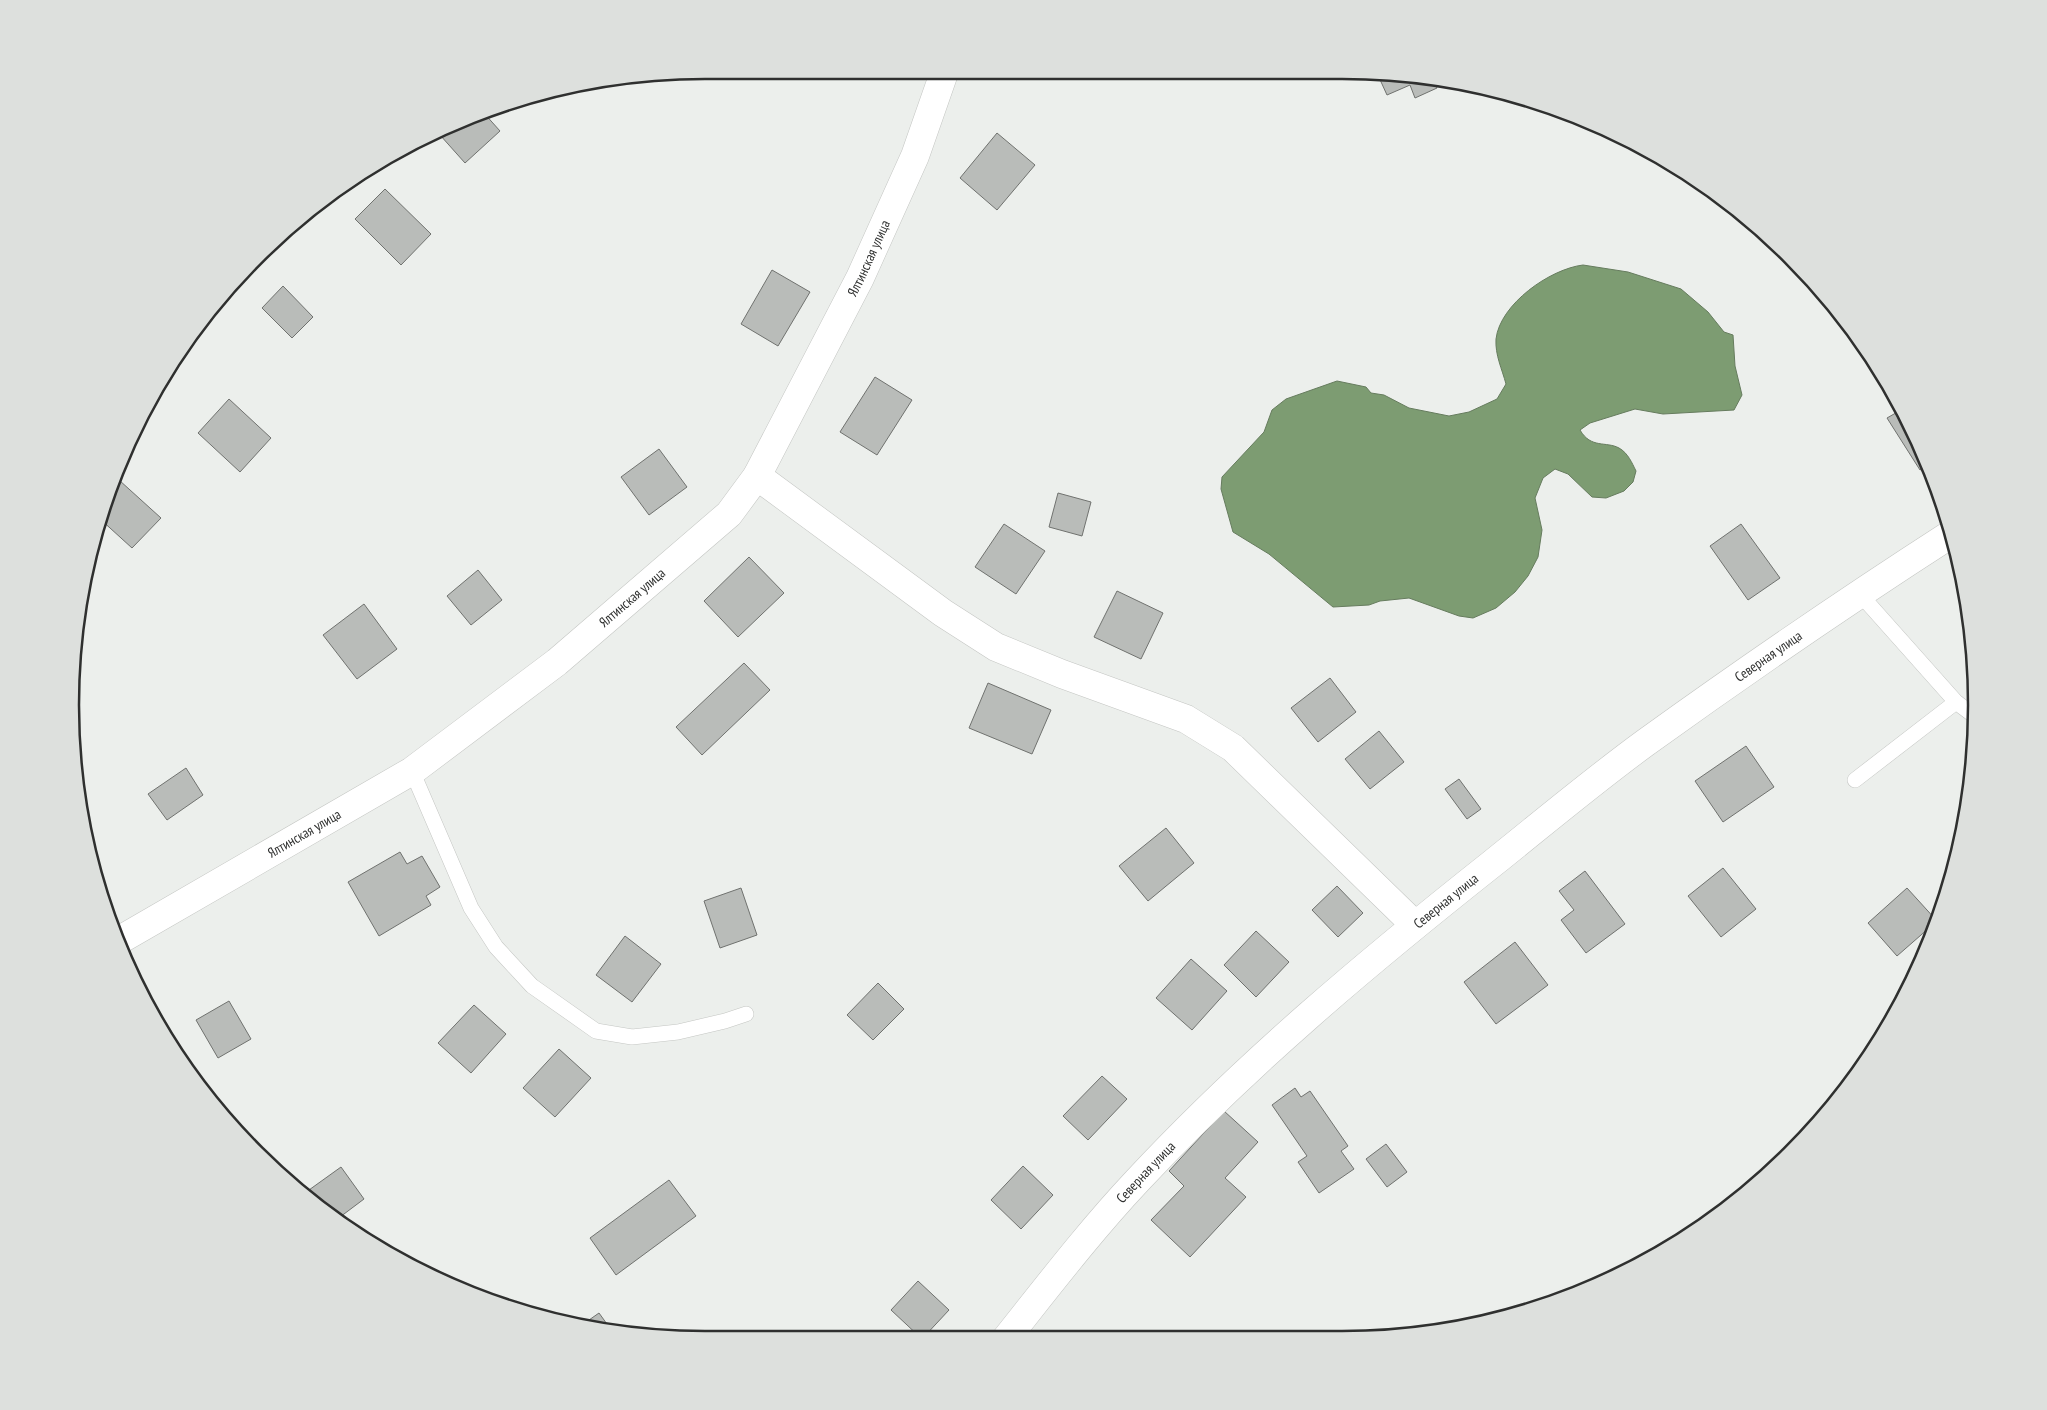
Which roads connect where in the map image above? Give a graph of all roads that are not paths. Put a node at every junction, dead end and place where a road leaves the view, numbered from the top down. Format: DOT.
graph roads {
  1 [pos="942,79"];
  2 [pos="756,476"];
  3 [pos="1945,537"];
  4 [pos="1859,593"];
  5 [pos="1956,702"];
  6 [pos="1968,711"];
  7 [pos="412,772"];
  8 [pos="1855,780"];
  9 [pos="1415,925"];
  10 [pos="123,937"];
  11 [pos="746,1014"];
  12 [pos="1012,1331"];
  1 -- 2 [label="street, Ялтинская улица"];
  2 -- 7 [label="street, Ялтинская улица"];
  2 -- 9 [label="street"];
  3 -- 4 [label="street, Северная улица"];
  4 -- 5 [label="lane"];
  4 -- 9 [label="street, Северная улица"];
  5 -- 6 [label="lane"];
  5 -- 8 [label="lane"];
  7 -- 10 [label="street, Ялтинская улица"];
  7 -- 11 [label="lane"];
  9 -- 12 [label="street, Северная улица"];
}
